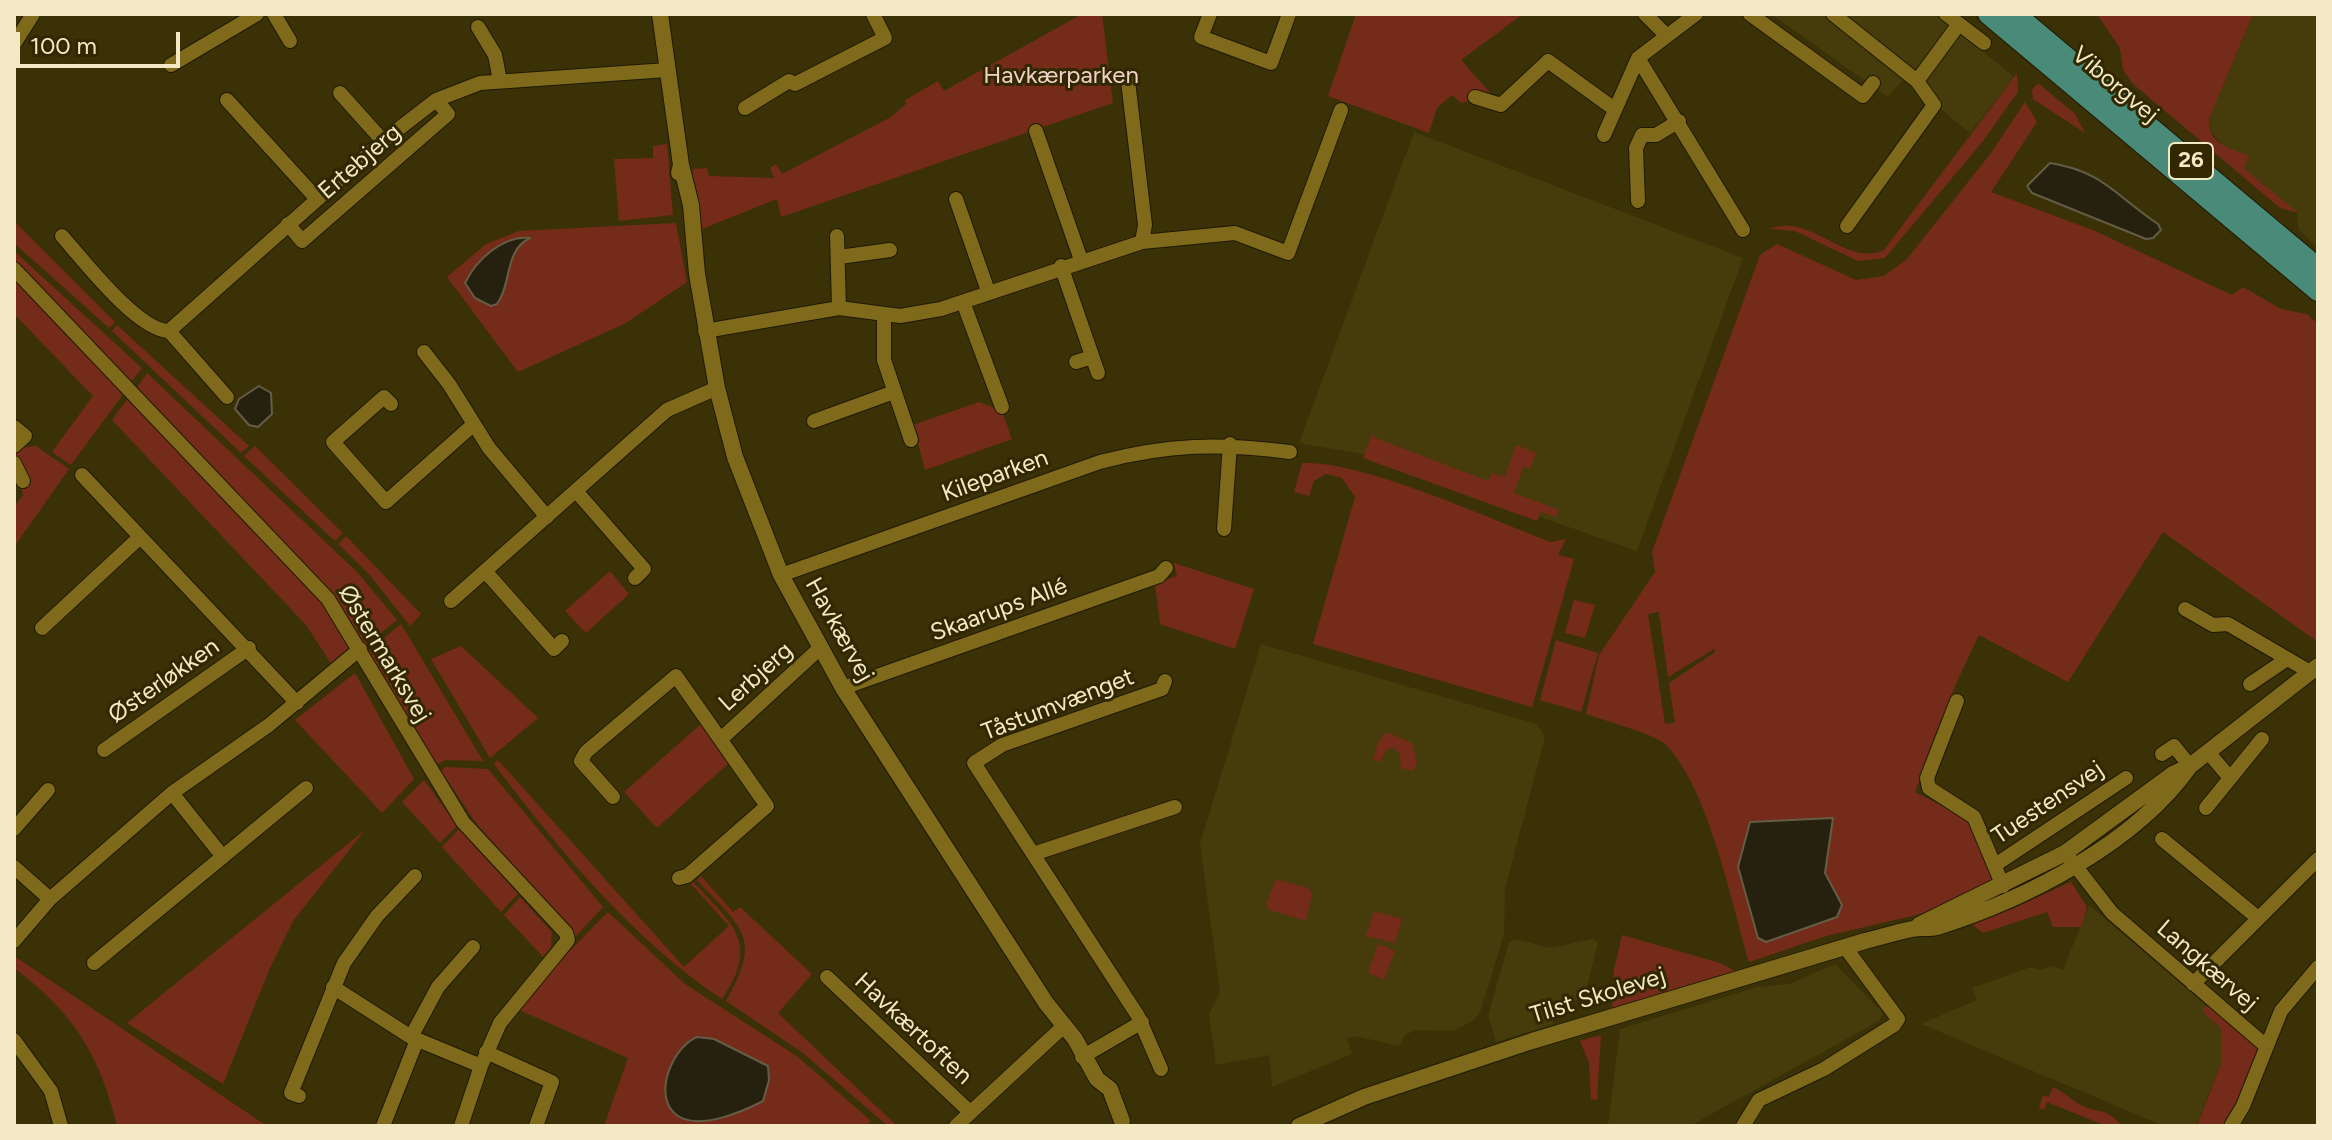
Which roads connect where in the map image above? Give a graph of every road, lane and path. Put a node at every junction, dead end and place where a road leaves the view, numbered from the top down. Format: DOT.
graph roads {
  1 [pos="33,14"];
  2 [pos="257,14"];
  3 [pos="274,14"];
  4 [pos="660,14"];
  5 [pos="873,14"];
  6 [pos="1210,14"];
  7 [pos="1289,14"];
  8 [pos="1645,14"];
  9 [pos="1696,14"];
  10 [pos="1750,14"];
  11 [pos="1833,14"];
  12 [pos="1946,14"];
  13 [pos="1988,14"];
  14 [pos="2015,14"];
  15 [pos="1959,24"];
  16 [pos="478,27"];
  17 [pos="1667,36"];
  18 [pos="290,41"];
  19 [pos="1984,43"];
  20 [pos="14,44"];
  21 [pos="1638,58"];
  22 [pos="171,65"];
  23 [pos="667,70"];
  24 [pos="500,81"];
  25 [pos="1128,81"];
  26 [pos="1917,81"];
  27 [pos="1873,83"];
  28 [pos="340,93"];
  29 [pos="1475,97"];
  30 [pos="227,100"];
  31 [pos="436,100"];
  32 [pos="745,108"];
  33 [pos="1613,108"];
  34 [pos="1341,110"];
  35 [pos="1679,121"];
  36 [pos="1036,131"];
  37 [pos="1604,135"];
  38 [pos="383,141"];
  39 [pos="317,199"];
  40 [pos="1638,201"];
  41 [pos="962,203"];
  42 [pos="288,224"];
  43 [pos="1847,226"];
  44 [pos="1743,230"];
  45 [pos="62,236"];
  46 [pos="837,236"];
  47 [pos="1142,242"];
  48 [pos="890,250"];
  49 [pos="839,257"];
  50 [pos="1081,260"];
  51 [pos="1061,266"];
  52 [pos="2318,268"];
  53 [pos="14,269"];
  54 [pos="988,291"];
  55 [pos="2318,291"];
  56 [pos="963,302"];
  57 [pos="839,308"];
  58 [pos="884,315"];
  59 [pos="169,331"];
  60 [pos="705,331"];
  61 [pos="424,352"];
  62 [pos="1092,357"];
  63 [pos="1076,362"];
  64 [pos="1098,373"];
  65 [pos="717,388"];
  66 [pos="894,392"];
  67 [pos="227,397"];
  68 [pos="391,404"];
  69 [pos="1002,407"];
  70 [pos="814,421"];
  71 [pos="474,424"];
  72 [pos="14,427"];
  73 [pos="911,440"];
  74 [pos="1230,444"];
  75 [pos="14,446"];
  76 [pos="1290,452"];
  77 [pos="14,463"];
  78 [pos="82,475"];
  79 [pos="23,481"];
  80 [pos="576,491"];
  81 [pos="547,517"];
  82 [pos="1224,529"];
  83 [pos="139,538"];
  84 [pos="1166,568"];
  85 [pos="485,571"];
  86 [pos="781,575"];
  87 [pos="635,578"];
  88 [pos="451,601"];
  89 [pos="2185,609"];
  90 [pos="42,628"];
  91 [pos="562,641"];
  92 [pos="249,648"];
  93 [pos="360,649"];
  94 [pos="819,649"];
  95 [pos="2287,659"];
  96 [pos="2314,669"];
  97 [pos="1165,681"];
  98 [pos="2250,684"];
  99 [pos="843,688"];
  100 [pos="1957,701"];
  101 [pos="297,703"];
  102 [pos="722,738"];
  103 [pos="2262,739"];
  104 [pos="104,750"];
  105 [pos="2208,752"];
  106 [pos="2162,754"];
  107 [pos="2190,766"];
  108 [pos="2126,778"];
  109 [pos="2230,778"];
  110 [pos="306,788"];
  111 [pos="48,790"];
  112 [pos="172,793"];
  113 [pos="613,797"];
  114 [pos="1175,807"];
  115 [pos="2206,808"];
  116 [pos="14,829"];
  117 [pos="2162,839"];
  118 [pos="1033,854"];
  119 [pos="223,857"];
  120 [pos="2070,859"];
  121 [pos="2318,859"];
  122 [pos="1995,865"];
  123 [pos="14,867"];
  124 [pos="415,876"];
  125 [pos="679,878"];
  126 [pos="2003,886"];
  127 [pos="50,899"];
  128 [pos="2258,918"];
  129 [pos="1917,928"];
  130 [pos="14,941"];
  131 [pos="473,947"];
  132 [pos="1845,947"];
  133 [pos="94,963"];
  134 [pos="2318,967"];
  135 [pos="827,977"];
  136 [pos="2193,984"];
  137 [pos="333,987"];
  138 [pos="1142,1022"];
  139 [pos="1062,1027"];
  140 [pos="414,1039"];
  141 [pos="2266,1046"];
  142 [pos="16,1048"];
  143 [pos="1082,1057"];
  144 [pos="483,1059"];
  145 [pos="1161,1069"];
  146 [pos="299,1096"];
  147 [pos="970,1112"];
  148 [pos="1123,1123"];
  149 [pos="61,1126"];
  150 [pos="383,1126"];
  151 [pos="461,1126"];
  152 [pos="536,1126"];
  153 [pos="956,1126"];
  154 [pos="1299,1126"];
  155 [pos="1743,1126"];
  156 [pos="2231,1126"];
  1 -- 20 [label="street"];
  2 -- 22 [label="street"];
  3 -- 18 [label="street"];
  4 -- 23 [label="street, Havkærvej"];
  5 -- 32 [label="street"];
  6 -- 7 [label="street"];
  8 -- 17 [label="street"];
  9 -- 17 [label="street"];
  10 -- 27 [label="street"];
  11 -- 26 [label="street"];
  12 -- 15 [label="street"];
  13 -- 55 [label="main road, Viborgvej / 26"];
  14 -- 52 [label="main road, Viborgvej / 26"];
  15 -- 19 [label="street"];
  15 -- 26 [label="street"];
  16 -- 24 [label="street"];
  17 -- 21 [label="street"];
  21 -- 33 [label="street"];
  21 -- 35 [label="street"];
  23 -- 24 [label="street, Ertebjerg"];
  23 -- 60 [label="street, Havkærvej"];
  24 -- 31 [label="street, Ertebjerg"];
  25 -- 47 [label="street"];
  26 -- 43 [label="street"];
  28 -- 38 [label="street, Ertebjerg"];
  29 -- 33 [label="street"];
  30 -- 39 [label="street"];
  31 -- 38 [label="street, Ertebjerg"];
  31 -- 42 [label="street, Ertebjerg"];
  33 -- 37 [label="street"];
  34 -- 47 [label="street"];
  35 -- 40 [label="street"];
  35 -- 44 [label="street"];
  36 -- 50 [label="street"];
  38 -- 39 [label="street, Ertebjerg"];
  39 -- 42 [label="street, Ertebjerg"];
  41 -- 54 [label="street"];
  42 -- 59 [label="street, Ertebjerg"];
  45 -- 59 [label="street"];
  46 -- 49 [label="street"];
  47 -- 50 [label="street"];
  48 -- 49 [label="street"];
  49 -- 57 [label="street"];
  50 -- 51 [label="street"];
  51 -- 54 [label="street"];
  51 -- 62 [label="street"];
  53 -- 93 [label="street, Østermarksvej"];
  54 -- 56 [label="street"];
  56 -- 58 [label="street"];
  56 -- 69 [label="street"];
  57 -- 58 [label="street"];
  57 -- 60 [label="street"];
  58 -- 66 [label="street"];
  59 -- 67 [label="street"];
  60 -- 65 [label="street, Havkærvej"];
  61 -- 71 [label="street"];
  62 -- 63 [label="street"];
  62 -- 64 [label="street"];
  65 -- 80 [label="street"];
  65 -- 86 [label="street, Havkærvej"];
  66 -- 70 [label="street"];
  66 -- 73 [label="street"];
  68 -- 71 [label="street"];
  71 -- 81 [label="street"];
  72 -- 75 [label="street"];
  74 -- 76 [label="street, Kileparken"];
  74 -- 82 [label="street"];
  74 -- 86 [label="street, Kileparken"];
  77 -- 79 [label="street"];
  78 -- 83 [label="street, Østerløkken"];
  80 -- 81 [label="street"];
  80 -- 87 [label="street"];
  81 -- 85 [label="street"];
  83 -- 90 [label="street"];
  83 -- 92 [label="street, Østerløkken"];
  84 -- 99 [label="street, Skaarups Allé"];
  85 -- 88 [label="street"];
  85 -- 91 [label="street"];
  86 -- 94 [label="street, Havkærvej"];
  89 -- 95 [label="street, Tilst Skolevej"];
  92 -- 101 [label="street, Østerløkken"];
  92 -- 104 [label="street, Østerløkken"];
  93 -- 101 [label="street"];
  93 -- 144 [label="street, Østermarksvej"];
  94 -- 99 [label="street, Havkærvej"];
  94 -- 102 [label="street, Lerbjerg"];
  95 -- 96 [label="street, Tilst Skolevej"];
  95 -- 98 [label="street"];
  96 -- 105 [label="street, Tilst Skolevej"];
  97 -- 118 [label="street, Tåstumvænget"];
  99 -- 139 [label="street, Havkærvej"];
  100 -- 122 [label="street, Tuestensvej"];
  101 -- 112 [label="street"];
  102 -- 113 [label="street, Lerbjerg"];
  102 -- 125 [label="street, Lerbjerg"];
  103 -- 109 [label="street"];
  105 -- 107 [label="street, Tilst Skolevej"];
  105 -- 109 [label="street"];
  106 -- 107 [label="street"];
  107 -- 120 [label="street, Tilst Skolevej"];
  108 -- 122 [label="street, Tuestensvej"];
  109 -- 115 [label="street"];
  110 -- 119 [label="street"];
  111 -- 116 [label="street"];
  112 -- 119 [label="street"];
  112 -- 127 [label="street"];
  114 -- 118 [label="street"];
  117 -- 128 [label="street"];
  118 -- 138 [label="street, Tåstumvænget"];
  119 -- 133 [label="street"];
  120 -- 126 [label="street, Tilst Skolevej"];
  120 -- 129 [label="street, Tilst Skolevej"];
  120 -- 136 [label="street, Langkærvej"];
  121 -- 128 [label="street"];
  122 -- 126 [label="street, Tuestensvej"];
  123 -- 127 [label="street"];
  124 -- 137 [label="street"];
  126 -- 129 [label="street, Tilst Skolevej"];
  127 -- 130 [label="street"];
  128 -- 136 [label="street"];
  129 -- 132 [label="street, Tilst Skolevej"];
  131 -- 140 [label="street"];
  132 -- 154 [label="street, Tilst Skolevej"];
  132 -- 155 [label="street"];
  134 -- 141 [label="street"];
  135 -- 147 [label="street, Havkærtoften"];
  136 -- 141 [label="street, Langkærvej"];
  137 -- 140 [label="street"];
  137 -- 146 [label="street"];
  138 -- 143 [label="street"];
  138 -- 145 [label="street, Tåstumvænget"];
  139 -- 143 [label="street, Havkærvej"];
  139 -- 147 [label="street, Havkærtoften"];
  140 -- 144 [label="street"];
  140 -- 150 [label="street"];
  141 -- 156 [label="street, Langkærvej"];
  142 -- 149 [label="street"];
  143 -- 148 [label="street, Havkærvej"];
  144 -- 151 [label="street, Østermarksvej"];
  144 -- 152 [label="street"];
  147 -- 153 [label="street, Havkærtoften"];
}
